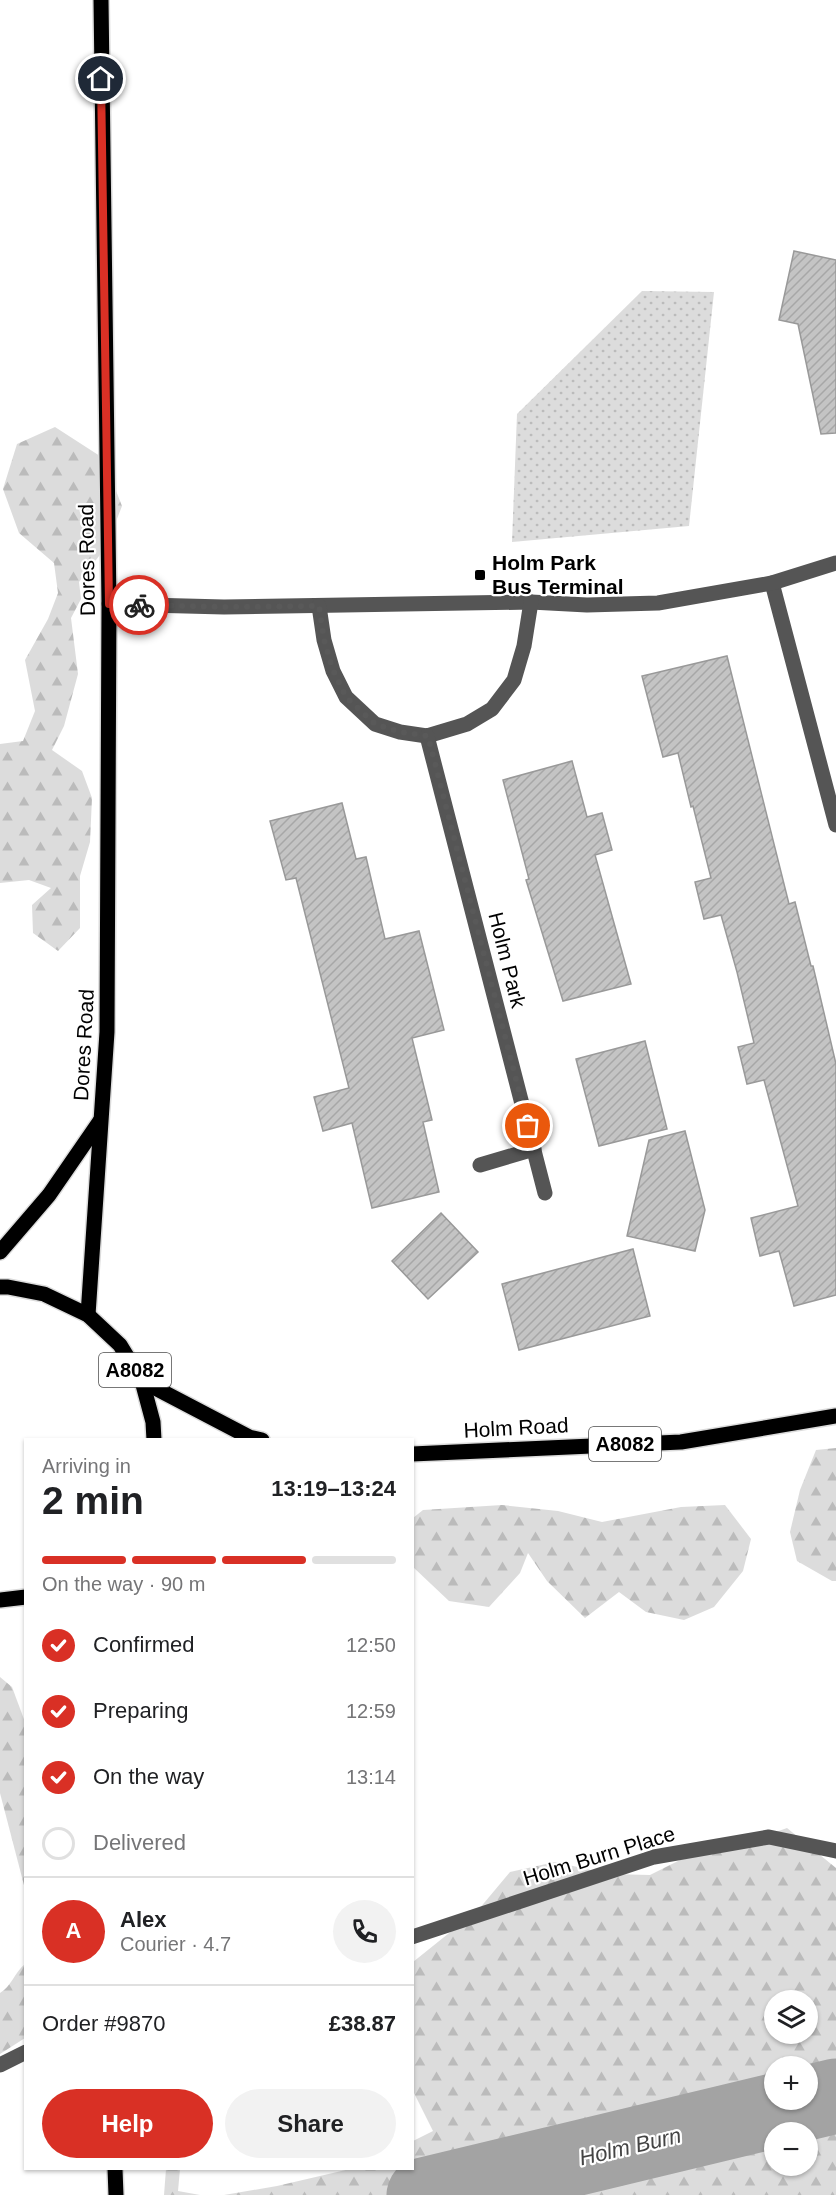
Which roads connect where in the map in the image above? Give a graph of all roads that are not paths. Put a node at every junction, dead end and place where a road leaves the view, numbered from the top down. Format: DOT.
graph roads {
  1 [pos="101,0"];
  2 [pos="836,563"];
  3 [pos="772,583"];
  4 [pos="531,602"];
  5 [pos="109,604"];
  6 [pos="319,606"];
  7 [pos="428,736"];
  8 [pos="836,825"];
  9 [pos="101,1119"];
  10 [pos="534,1149"];
  11 [pos="480,1165"];
  12 [pos="545,1194"];
  13 [pos="0,1252"];
  14 [pos="0,1287"];
  15 [pos="88,1315"];
  16 [pos="142,1382"];
  17 [pos="836,1416"];
  18 [pos="154,1438"];
  19 [pos="253,1438"];
  20 [pos="414,1454"];
  21 [pos="24,1597"];
  22 [pos="0,1600"];
  23 [pos="836,1851"];
  24 [pos="414,1936"];
  25 [pos="24,2053"];
  26 [pos="0,2066"];
  27 [pos="115,2170"];
  28 [pos="116,2195"];
  1 -- 5 [label="main road, Dores Road"];
  2 -- 3 [label="street"];
  3 -- 4 [label="street"];
  3 -- 8 [label="street"];
  4 -- 6 [label="street"];
  4 -- 7 [label="street"];
  5 -- 6 [label="street"];
  5 -- 9 [label="main road, Dores Road"];
  6 -- 7 [label="street"];
  7 -- 10 [label="street, Holm Park"];
  9 -- 13 [label="main road, Dores Road"];
  9 -- 15 [label="main road, Dores Road"];
  10 -- 11 [label="street"];
  10 -- 12 [label="street, Holm Park"];
  14 -- 15 [label="main road, A8082"];
  15 -- 16 [label="main road, A8082"];
  16 -- 18 [label="main road, A8082"];
  16 -- 19 [label="main road"];
  17 -- 20 [label="main road, Holm Road / A8082"];
  21 -- 22 [label="main road"];
  23 -- 24 [label="street, Holm Burn Place"];
  25 -- 26 [label="street"];
  27 -- 28 [label="main road"];
}
